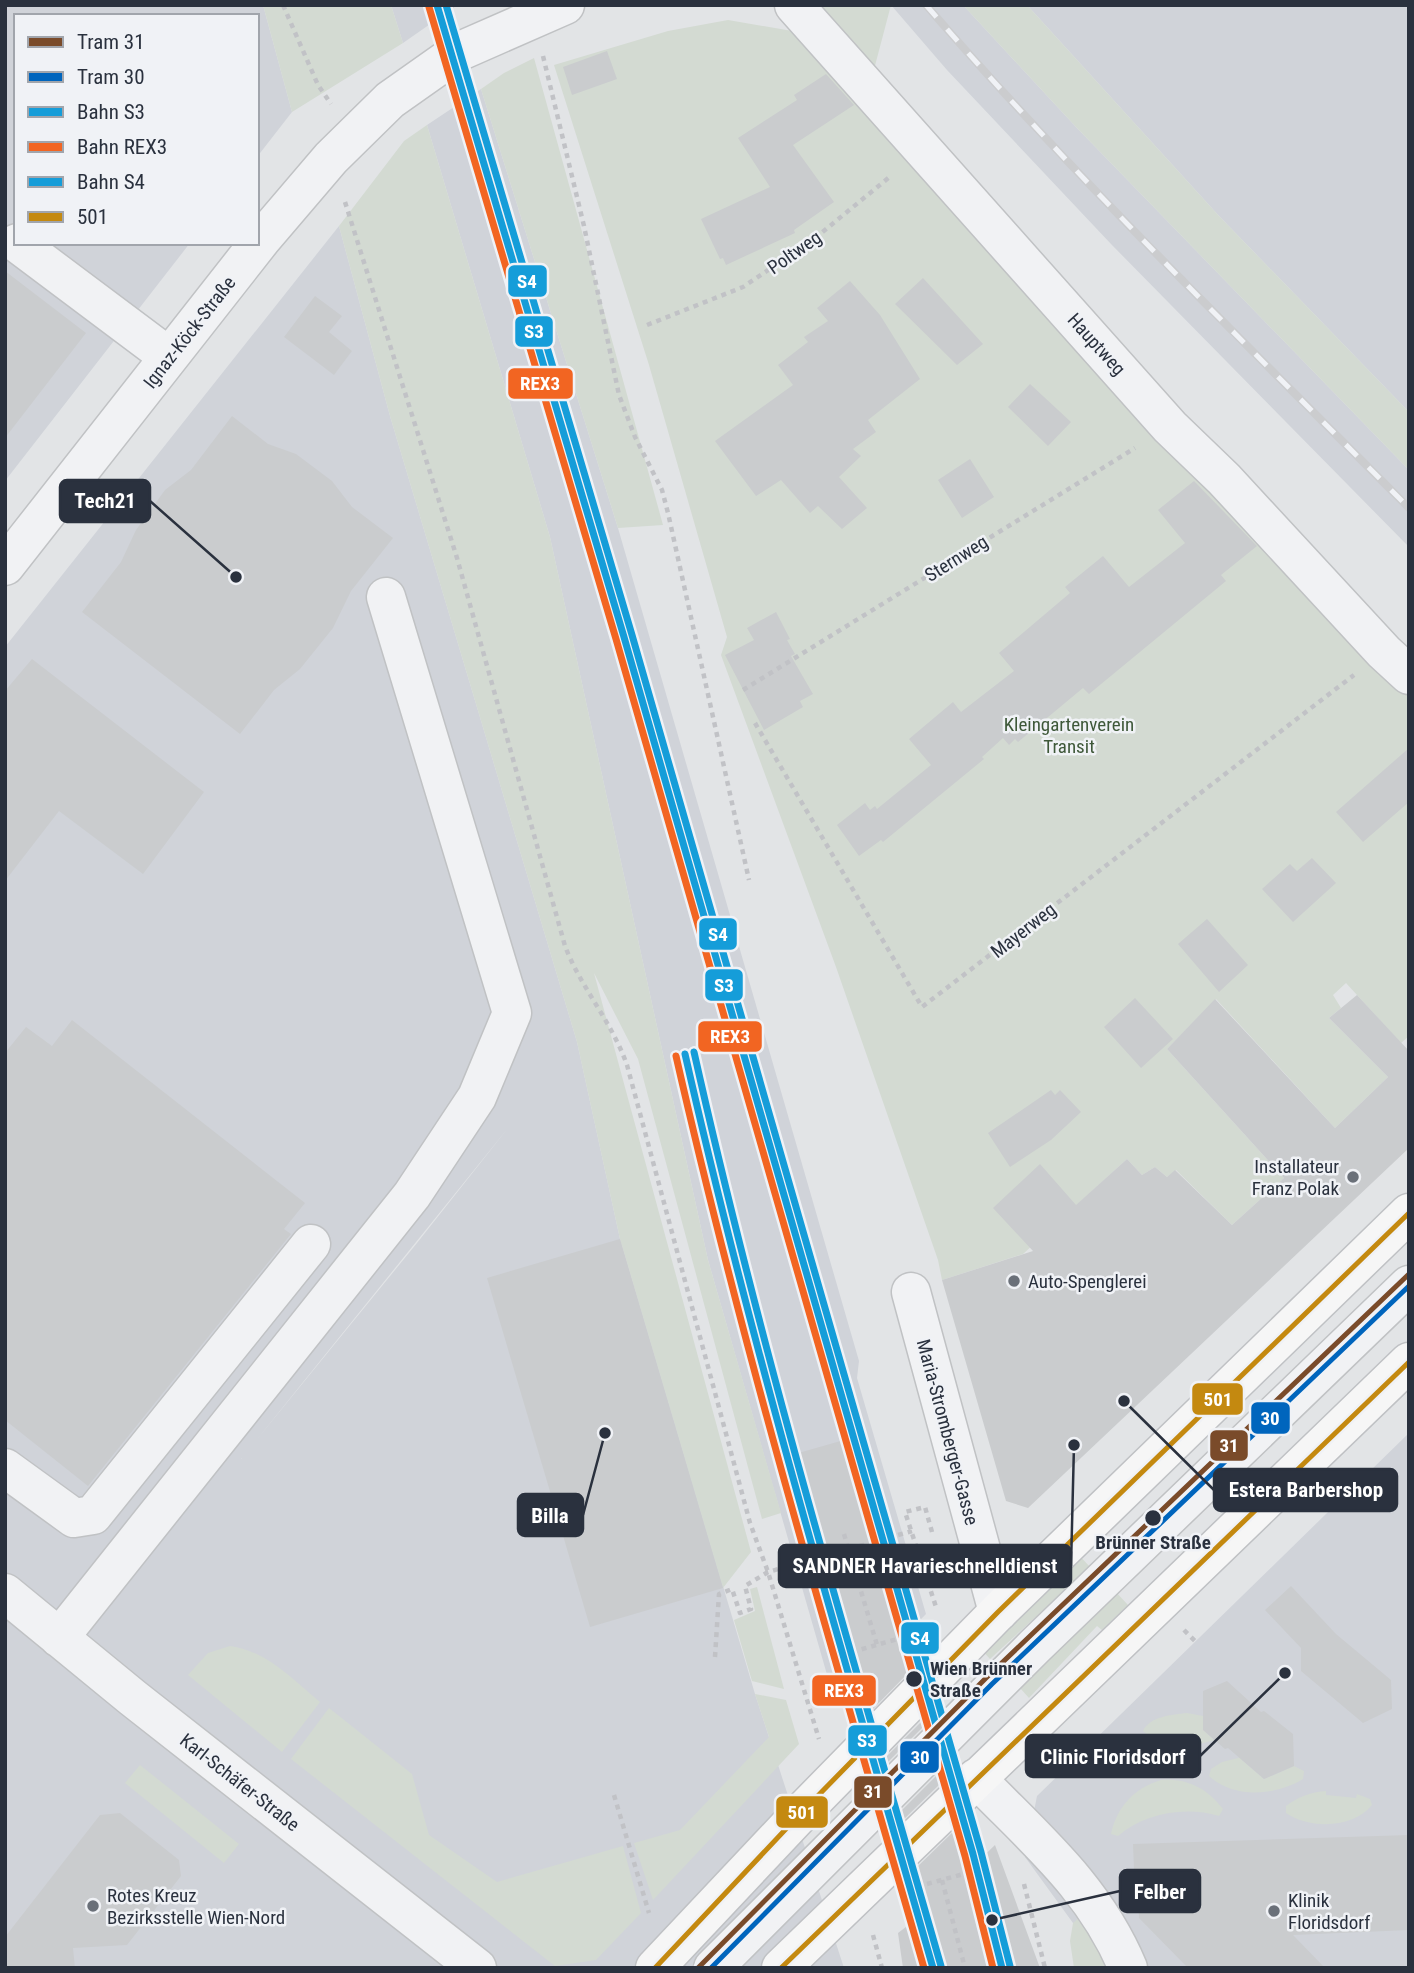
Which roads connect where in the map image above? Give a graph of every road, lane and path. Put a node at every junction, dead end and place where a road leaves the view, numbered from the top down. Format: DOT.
graph roads {
  1 [pos="283,5"];
  2 [pos="794,5"];
  3 [pos="549,12"];
  4 [pos="342,147"];
  5 [pos="924,150"];
  6 [pos="259,243"];
  7 [pos="20,245"];
  8 [pos="257,245"];
  9 [pos="647,325"];
  10 [pos="169,357"];
  11 [pos="1170,427"];
  12 [pos="5,566"];
  13 [pos="386,597"];
  14 [pos="1396,663"];
  15 [pos="743,690"];
  16 [pos="755,723"];
  17 [pos="749,880"];
  18 [pos="1409,1213"];
  19 [pos="311,1244"];
  20 [pos="1409,1286"];
  21 [pos="911,1292"];
  22 [pos="1409,1362"];
  23 [pos="5,1468"];
  24 [pos="925,1507"];
  25 [pos="912,1531"];
  26 [pos="844,1534"];
  27 [pos="848,1550"];
  28 [pos="768,1572"];
  29 [pos="5,1593"];
  30 [pos="936,1608"];
  31 [pos="998,1612"];
  32 [pos="1183,1630"];
  33 [pos="59,1637"];
  34 [pos="901,1639"];
  35 [pos="1195,1641"];
  36 [pos="877,1645"];
  37 [pos="852,1652"];
  38 [pos="715,1657"];
  39 [pos="976,1779"];
  40 [pos="833,1780"];
  41 [pos="614,1795"];
  42 [pos="967,1873"];
  43 [pos="942,1880"];
  44 [pos="919,1886"];
  45 [pos="649,1913"];
  46 [pos="871,1927"];
  47 [pos="477,1968"];
  48 [pos="655,1968"];
  49 [pos="713,1968"];
  50 [pos="781,1968"];
  51 [pos="882,1968"];
  52 [pos="965,1968"];
  53 [pos="1128,1968"];
  1 -- 4 [label="path"];
  2 -- 5 [label="street, Hauptweg"];
  3 -- 4 [label="street, Ignaz-Köck-Straße"];
  3 -- 17 [label="path"];
  4 -- 6 [label="street, Ignaz-Köck-Straße"];
  4 -- 28 [label="path"];
  5 -- 9 [label="path, Poltweg"];
  5 -- 11 [label="street, Hauptweg"];
  7 -- 10 [label="street"];
  8 -- 10 [label="street, Ignaz-Köck-Straße"];
  10 -- 12 [label="street, Ignaz-Köck-Straße"];
  11 -- 14 [label="street, Hauptweg"];
  11 -- 15 [label="path, Sternweg"];
  13 -- 33 [label="street"];
  14 -- 16 [label="path, Mayerweg"];
  18 -- 31 [label="main road"];
  19 -- 23 [label="street"];
  20 -- 49 [label="street"];
  21 -- 31 [label="street, Maria-Stromberger-Gasse"];
  22 -- 39 [label="main road"];
  24 -- 25 [label="path"];
  25 -- 27 [label="path"];
  25 -- 30 [label="path"];
  26 -- 27 [label="path"];
  27 -- 28 [label="path"];
  27 -- 36 [label="path"];
  28 -- 38 [label="path"];
  28 -- 40 [label="path"];
  29 -- 33 [label="street, Karl-Schäfer-Straße"];
  31 -- 40 [label="main road"];
  32 -- 35 [label="path"];
  33 -- 47 [label="street, Karl-Schäfer-Straße"];
  34 -- 36 [label="path"];
  36 -- 37 [label="path"];
  39 -- 50 [label="main road"];
  39 -- 53 [label="street"];
  40 -- 48 [label="main road"];
  41 -- 45 [label="path"];
  42 -- 43 [label="path"];
  43 -- 44 [label="path"];
  43 -- 52 [label="path"];
  46 -- 51 [label="path"];
}
